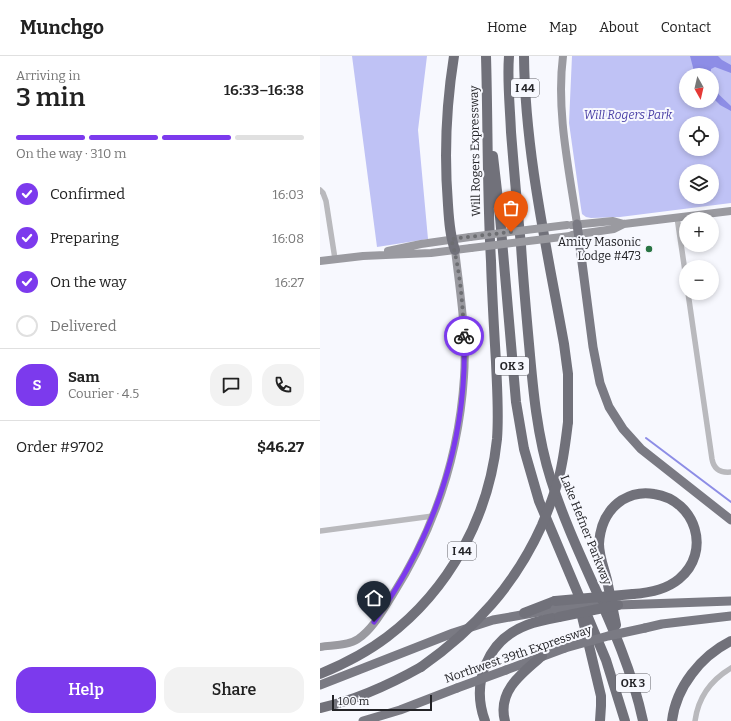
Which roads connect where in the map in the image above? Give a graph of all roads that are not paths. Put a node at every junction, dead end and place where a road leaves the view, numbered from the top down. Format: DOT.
graph roads {
  1 [pos="454,56"];
  2 [pos="486,56"];
  3 [pos="509,56"];
  4 [pos="524,56"];
  5 [pos="563,56"];
  6 [pos="487,98"];
  7 [pos="320,190"];
  8 [pos="731,210"];
  9 [pos="677,217"];
  10 [pos="624,224"];
  11 [pos="572,225"];
  12 [pos="574,235"];
  13 [pos="451,239"];
  14 [pos="455,250"];
  15 [pos="364,256"];
  16 [pos="335,259"];
  17 [pos="683,260"];
  18 [pos="320,261"];
  19 [pos="689,300"];
  20 [pos="731,472"];
  21 [pos="433,516"];
  22 [pos="731,520"];
  23 [pos="320,531"];
  24 [pos="575,587"];
  25 [pos="731,601"];
  26 [pos="618,605"];
  27 [pos="557,609"];
  28 [pos="524,613"];
  29 [pos="731,616"];
  30 [pos="731,641"];
  31 [pos="621,646"];
  32 [pos="320,647"];
  33 [pos="542,656"];
  34 [pos="731,668"];
  35 [pos="320,674"];
  36 [pos="320,685"];
  37 [pos="320,708"];
  38 [pos="363,721"];
  39 [pos="485,721"];
  40 [pos="504,721"];
  41 [pos="600,721"];
  42 [pos="624,721"];
  43 [pos="643,721"];
  44 [pos="672,721"];
  45 [pos="695,721"];
  1 -- 13 [label="highway"];
  2 -- 6 [label="highway, Will Rogers Expressway / I 44"];
  3 -- 31 [label="highway, Lake Hefner Parkway / OK 3"];
  4 -- 37 [label="highway, I 44, bridge"];
  5 -- 11 [label="main road"];
  6 -- 24 [label="highway, OK 3"];
  6 -- 35 [label="highway, Will Rogers Expressway / I 44"];
  7 -- 16 [label="street"];
  8 -- 9 [label="main road"];
  9 -- 10 [label="main road"];
  9 -- 17 [label="street"];
  10 -- 11 [label="main road"];
  10 -- 12 [label="main road"];
  11 -- 12 [label="highway"];
  11 -- 13 [label="main road, bridge"];
  12 -- 14 [label="main road, bridge"];
  12 -- 22 [label="highway"];
  13 -- 14 [label="highway"];
  13 -- 15 [label="main road"];
  14 -- 15 [label="main road"];
  14 -- 21 [label="main road"];
  15 -- 16 [label="main road"];
  16 -- 18 [label="main road"];
  19 -- 20 [label="street"];
  21 -- 23 [label="street"];
  21 -- 32 [label="main road"];
  24 -- 41 [label="highway"];
  24 -- 42 [label="highway, OK 3"];
  25 -- 26 [label="highway"];
  26 -- 27 [label="highway, bridge"];
  27 -- 28 [label="highway"];
  27 -- 31 [label="highway, bridge"];
  27 -- 39 [label="highway"];
  28 -- 36 [label="highway"];
  29 -- 33 [label="highway, Northwest 39th Expressway, bridge"];
  30 -- 44 [label="highway"];
  31 -- 43 [label="highway, Lake Hefner Parkway / OK 3"];
  33 -- 38 [label="highway, Northwest 39th Expressway, bridge"];
  33 -- 40 [label="highway"];
  34 -- 45 [label="street"];
}
